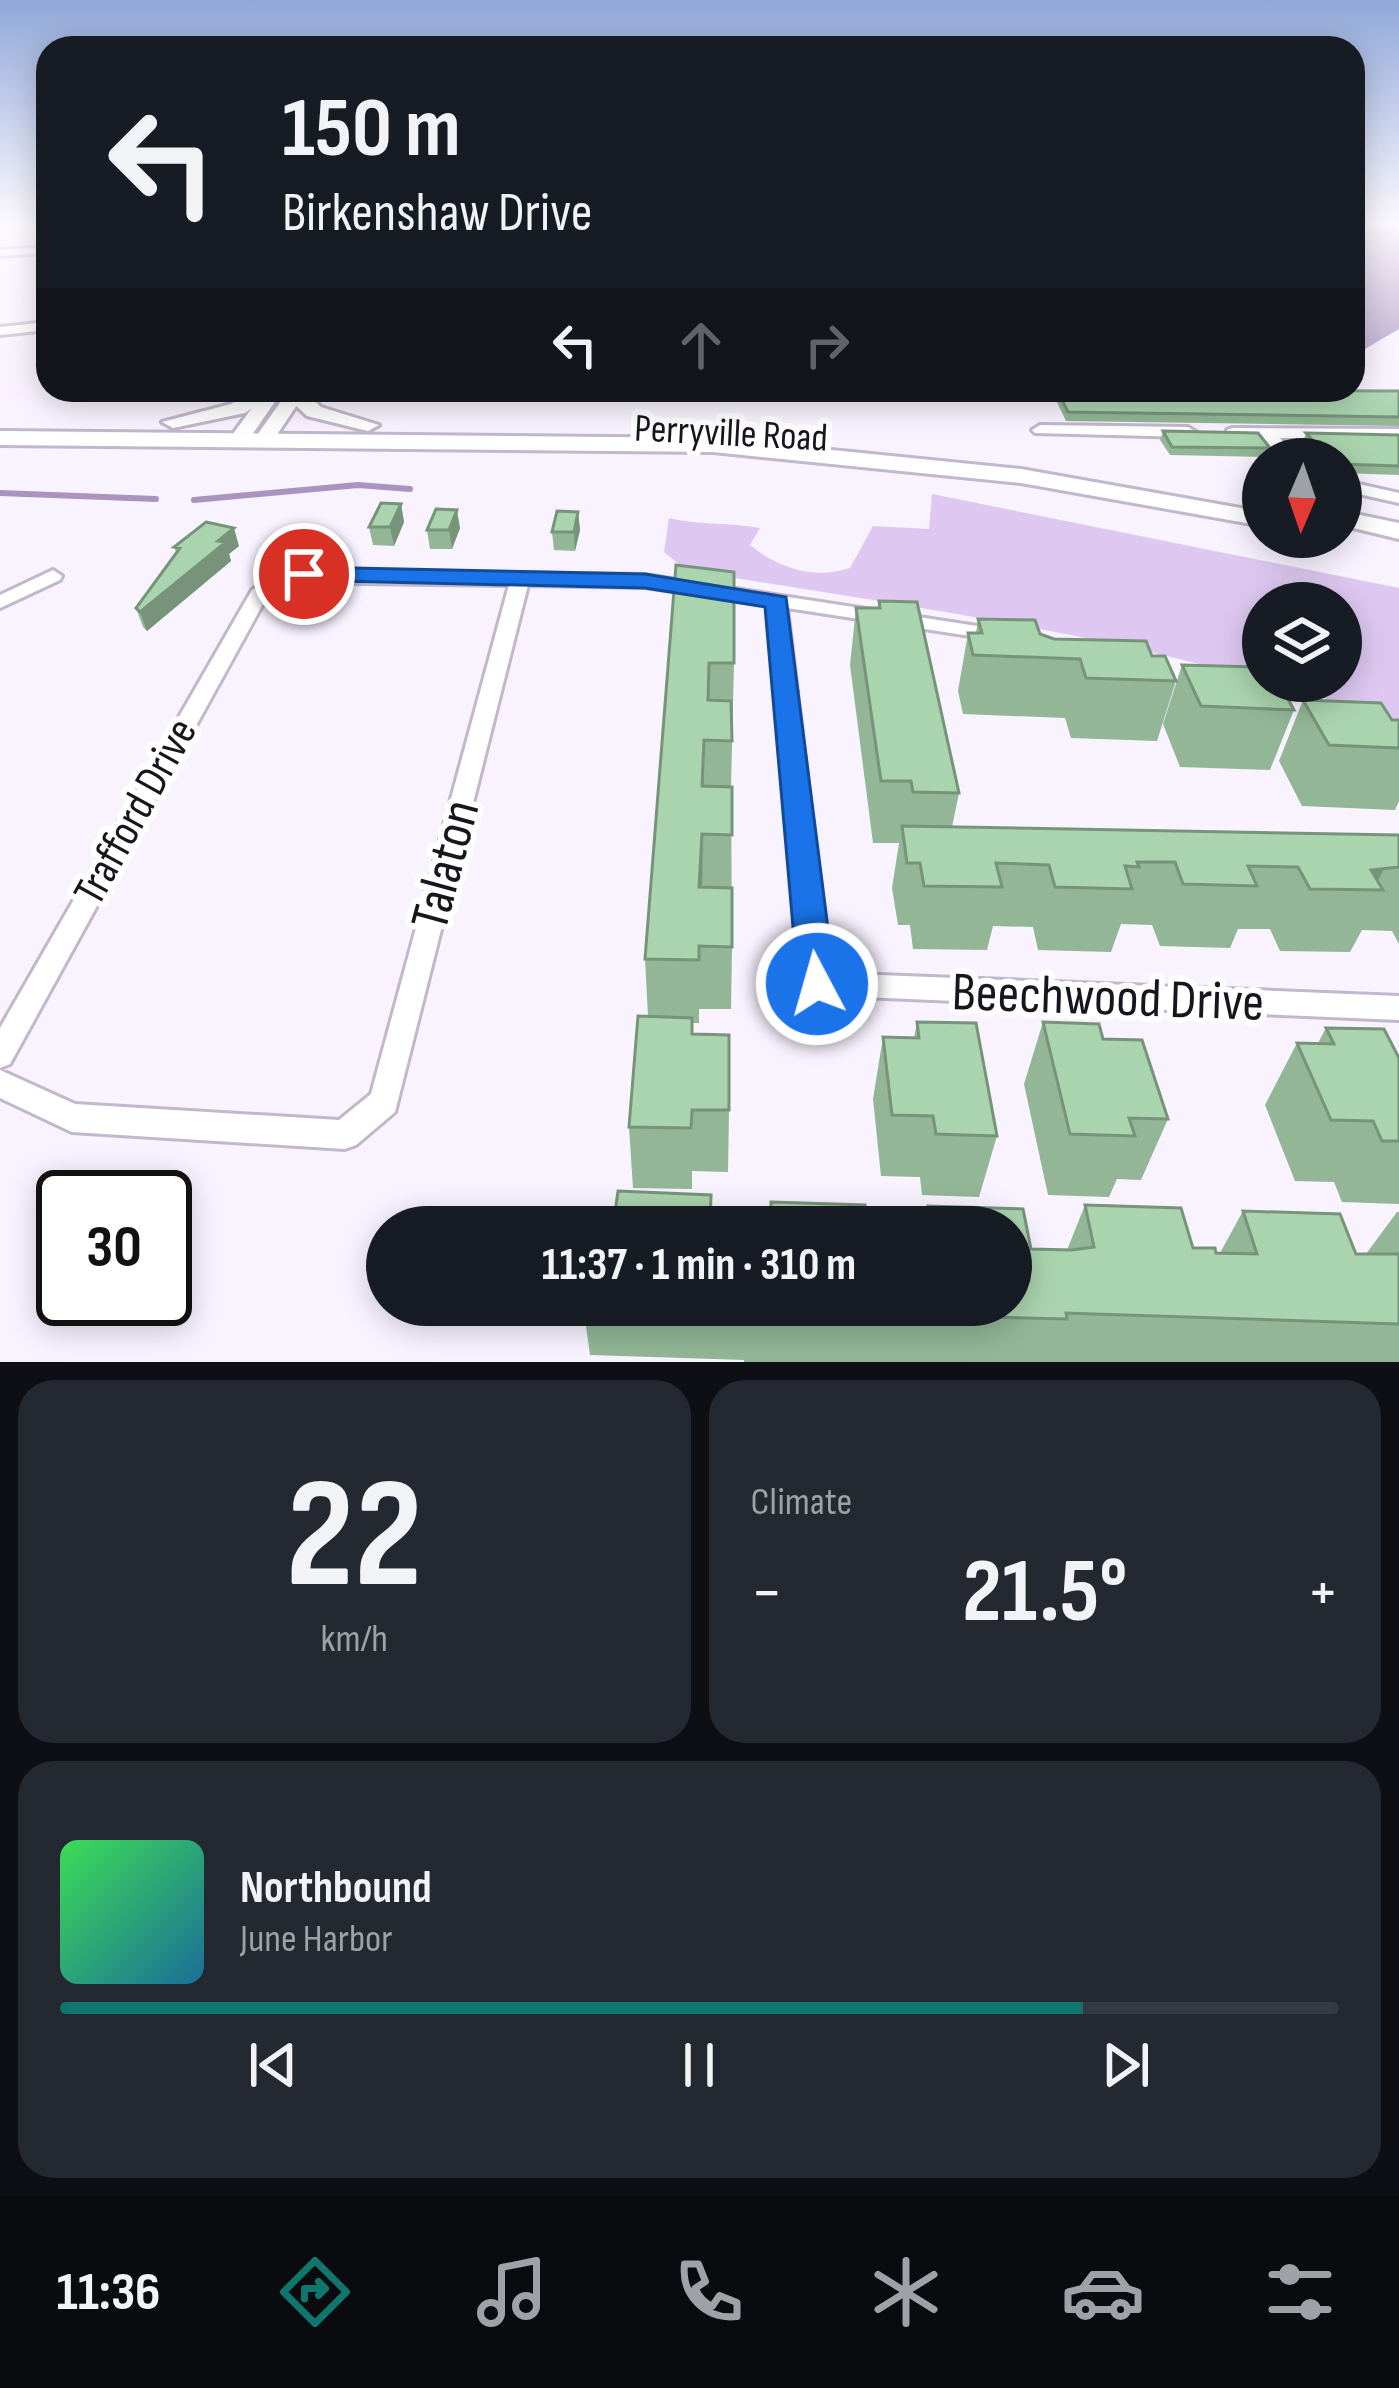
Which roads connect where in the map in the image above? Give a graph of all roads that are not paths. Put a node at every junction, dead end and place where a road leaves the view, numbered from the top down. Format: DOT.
graph roads {
  1 [pos="36,327"];
  2 [pos="0,331"];
  3 [pos="255,402"];
  4 [pos="277,402"];
  5 [pos="300,402"];
  6 [pos="0,423"];
  7 [pos="154,424"];
  8 [pos="368,425"];
  9 [pos="1040,430"];
  10 [pos="257,432"];
  11 [pos="1199,433"];
  12 [pos="1222,433"];
  13 [pos="1268,434"];
  14 [pos="1399,434"];
  15 [pos="0,438"];
  16 [pos="1272,438"];
  17 [pos="1362,490"];
  18 [pos="1202,498"];
  19 [pos="1399,498"];
  20 [pos="1242,501"];
  21 [pos="1242,512"];
  22 [pos="1362,523"];
  23 [pos="1399,532"];
  24 [pos="1362,540"];
  25 [pos="1399,548"];
  26 [pos="53,577"];
  27 [pos="520,580"];
  28 [pos="0,602"];
  29 [pos="777,602"];
  30 [pos="1022,639"];
  31 [pos="1399,1008"];
  32 [pos="0,1054"];
  33 [pos="0,1083"];
  1 -- 2 [label="street"];
  3 -- 7 [label="main road"];
  4 -- 10 [label="street"];
  5 -- 8 [label="main road"];
  6 -- 7 [label="main road"];
  7 -- 10 [label="main road"];
  8 -- 10 [label="main road, Perryville Road"];
  8 -- 18 [label="main road, Perryville Road"];
  9 -- 11 [label="street"];
  10 -- 15 [label="main road"];
  10 -- 18 [label="main road, Perryville Road"];
  12 -- 13 [label="street"];
  13 -- 14 [label="street"];
  13 -- 16 [label="street"];
  17 -- 19 [label="street"];
  18 -- 20 [label="main road"];
  18 -- 21 [label="main road"];
  22 -- 23 [label="main road"];
  24 -- 25 [label="main road"];
  26 -- 28 [label="street"];
  27 -- 29 [label="street"];
  27 -- 32 [label="street, Trafford Drive"];
  27 -- 33 [label="street, Talaton"];
  29 -- 30 [label="street"];
  29 -- 31 [label="street, Beechwood Drive"];
}
